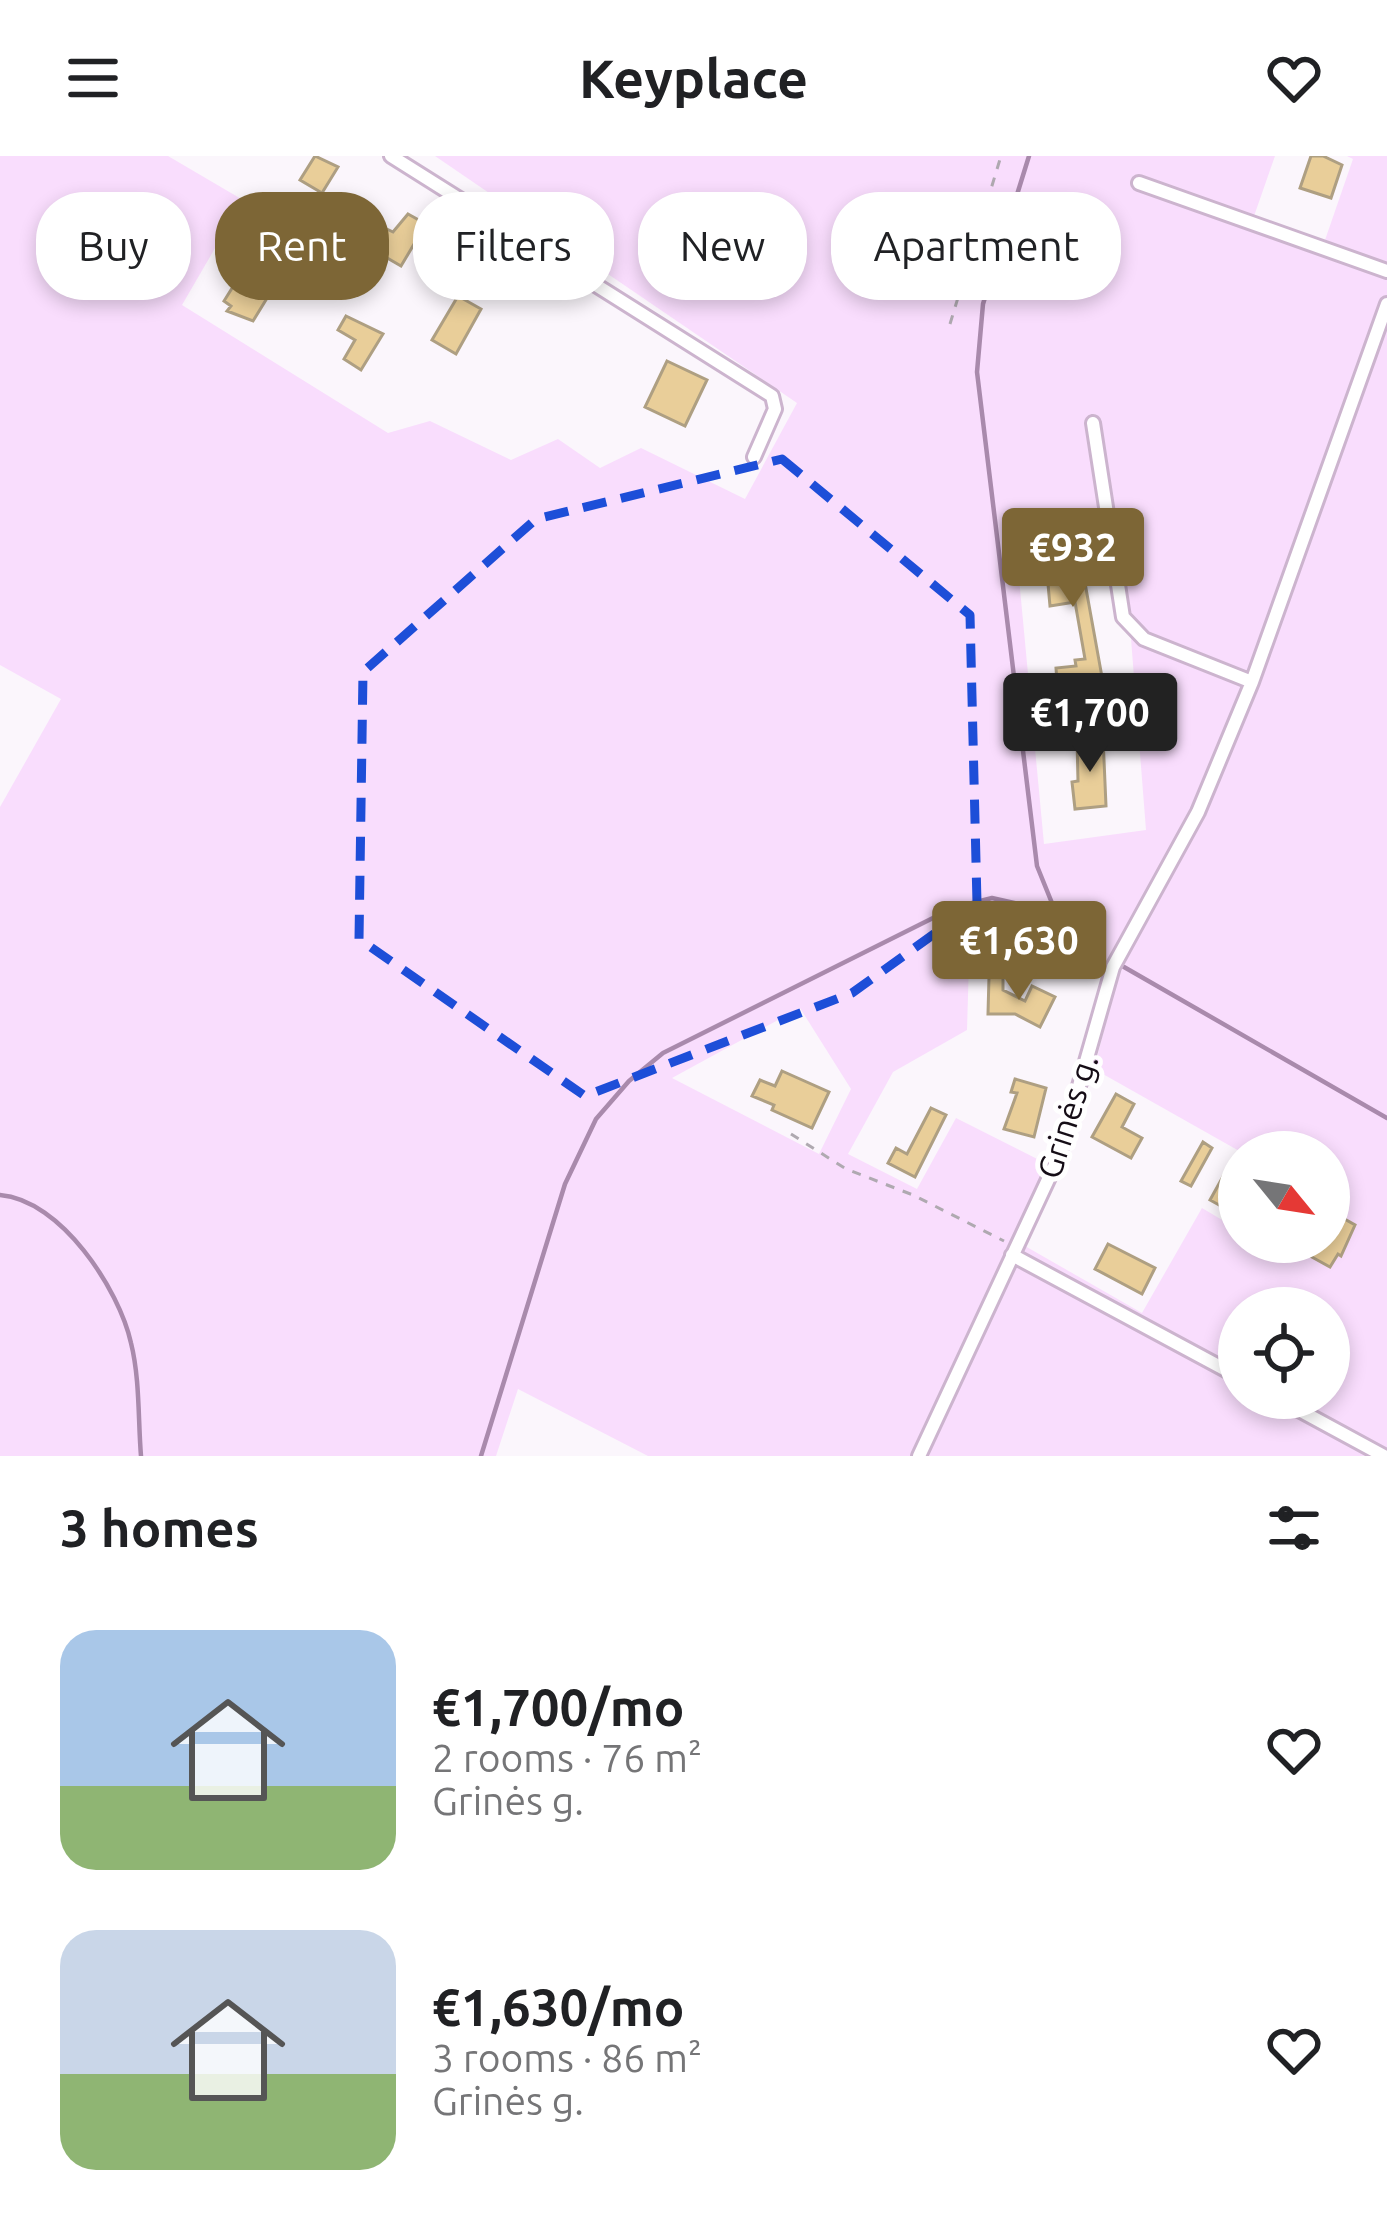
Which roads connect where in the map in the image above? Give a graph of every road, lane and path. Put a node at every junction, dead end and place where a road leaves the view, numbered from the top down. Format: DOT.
graph roads {
  1 [pos="391,156"];
  2 [pos="1001,156"];
  3 [pos="1139,183"];
  4 [pos="1387,271"];
  5 [pos="1387,304"];
  6 [pos="950,324"];
  7 [pos="1093,423"];
  8 [pos="754,457"];
  9 [pos="1252,682"];
  10 [pos="791,1134"];
  11 [pos="1014,1251"];
  12 [pos="1218,1365"];
  13 [pos="1316,1419"];
  14 [pos="919,1456"];
  15 [pos="1384,1456"];
  1 -- 8 [label="street"];
  2 -- 6 [label="path"];
  3 -- 4 [label="street"];
  5 -- 9 [label="street, Grinės g."];
  7 -- 9 [label="street"];
  9 -- 11 [label="street, Grinės g."];
  10 -- 11 [label="path"];
  11 -- 12 [label="street"];
  11 -- 14 [label="street, Grinės g."];
  13 -- 15 [label="street"];
}
